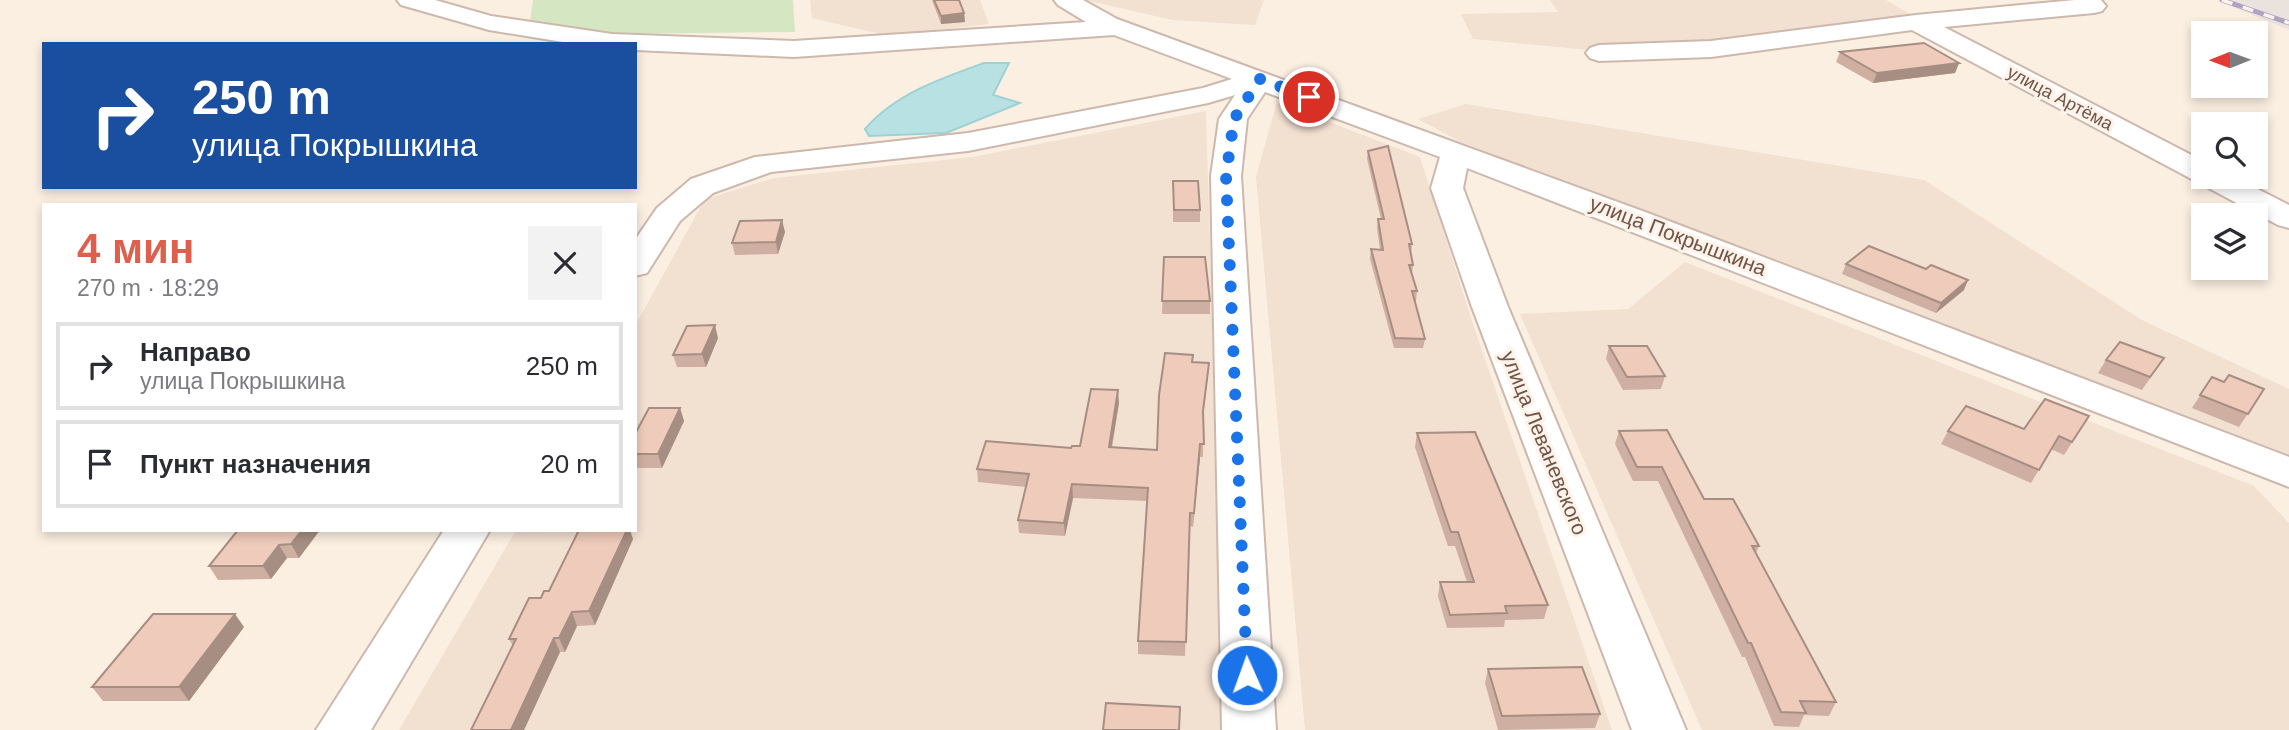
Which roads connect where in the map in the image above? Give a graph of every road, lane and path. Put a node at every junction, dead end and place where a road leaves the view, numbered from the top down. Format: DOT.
graph roads {
  1 [pos="409,0"];
  2 [pos="1066,0"];
  3 [pos="2087,0"];
  4 [pos="1916,22"];
  5 [pos="1116,27"];
  6 [pos="617,42"];
  7 [pos="637,43"];
  8 [pos="1599,53"];
  9 [pos="1260,79"];
  10 [pos="1456,153"];
  11 [pos="2191,167"];
  12 [pos="2234,189"];
  13 [pos="2289,218"];
  14 [pos="637,263"];
  15 [pos="2289,473"];
  16 [pos="467,532"];
  17 [pos="343,730"];
  18 [pos="1249,730"];
  19 [pos="1659,730"];
  1 -- 6 [label="street"];
  2 -- 5 [label="street, улица Покрышкина"];
  3 -- 4 [label="street"];
  4 -- 8 [label="street"];
  4 -- 11 [label="street, улица Артёма"];
  5 -- 7 [label="street"];
  5 -- 9 [label="street, улица Покрышкина"];
  9 -- 10 [label="street, улица Покрышкина"];
  9 -- 14 [label="street"];
  9 -- 18 [label="street"];
  10 -- 15 [label="street, улица Покрышкина"];
  10 -- 19 [label="street, улица Леваневского"];
  12 -- 13 [label="street"];
  16 -- 17 [label="street"];
}
